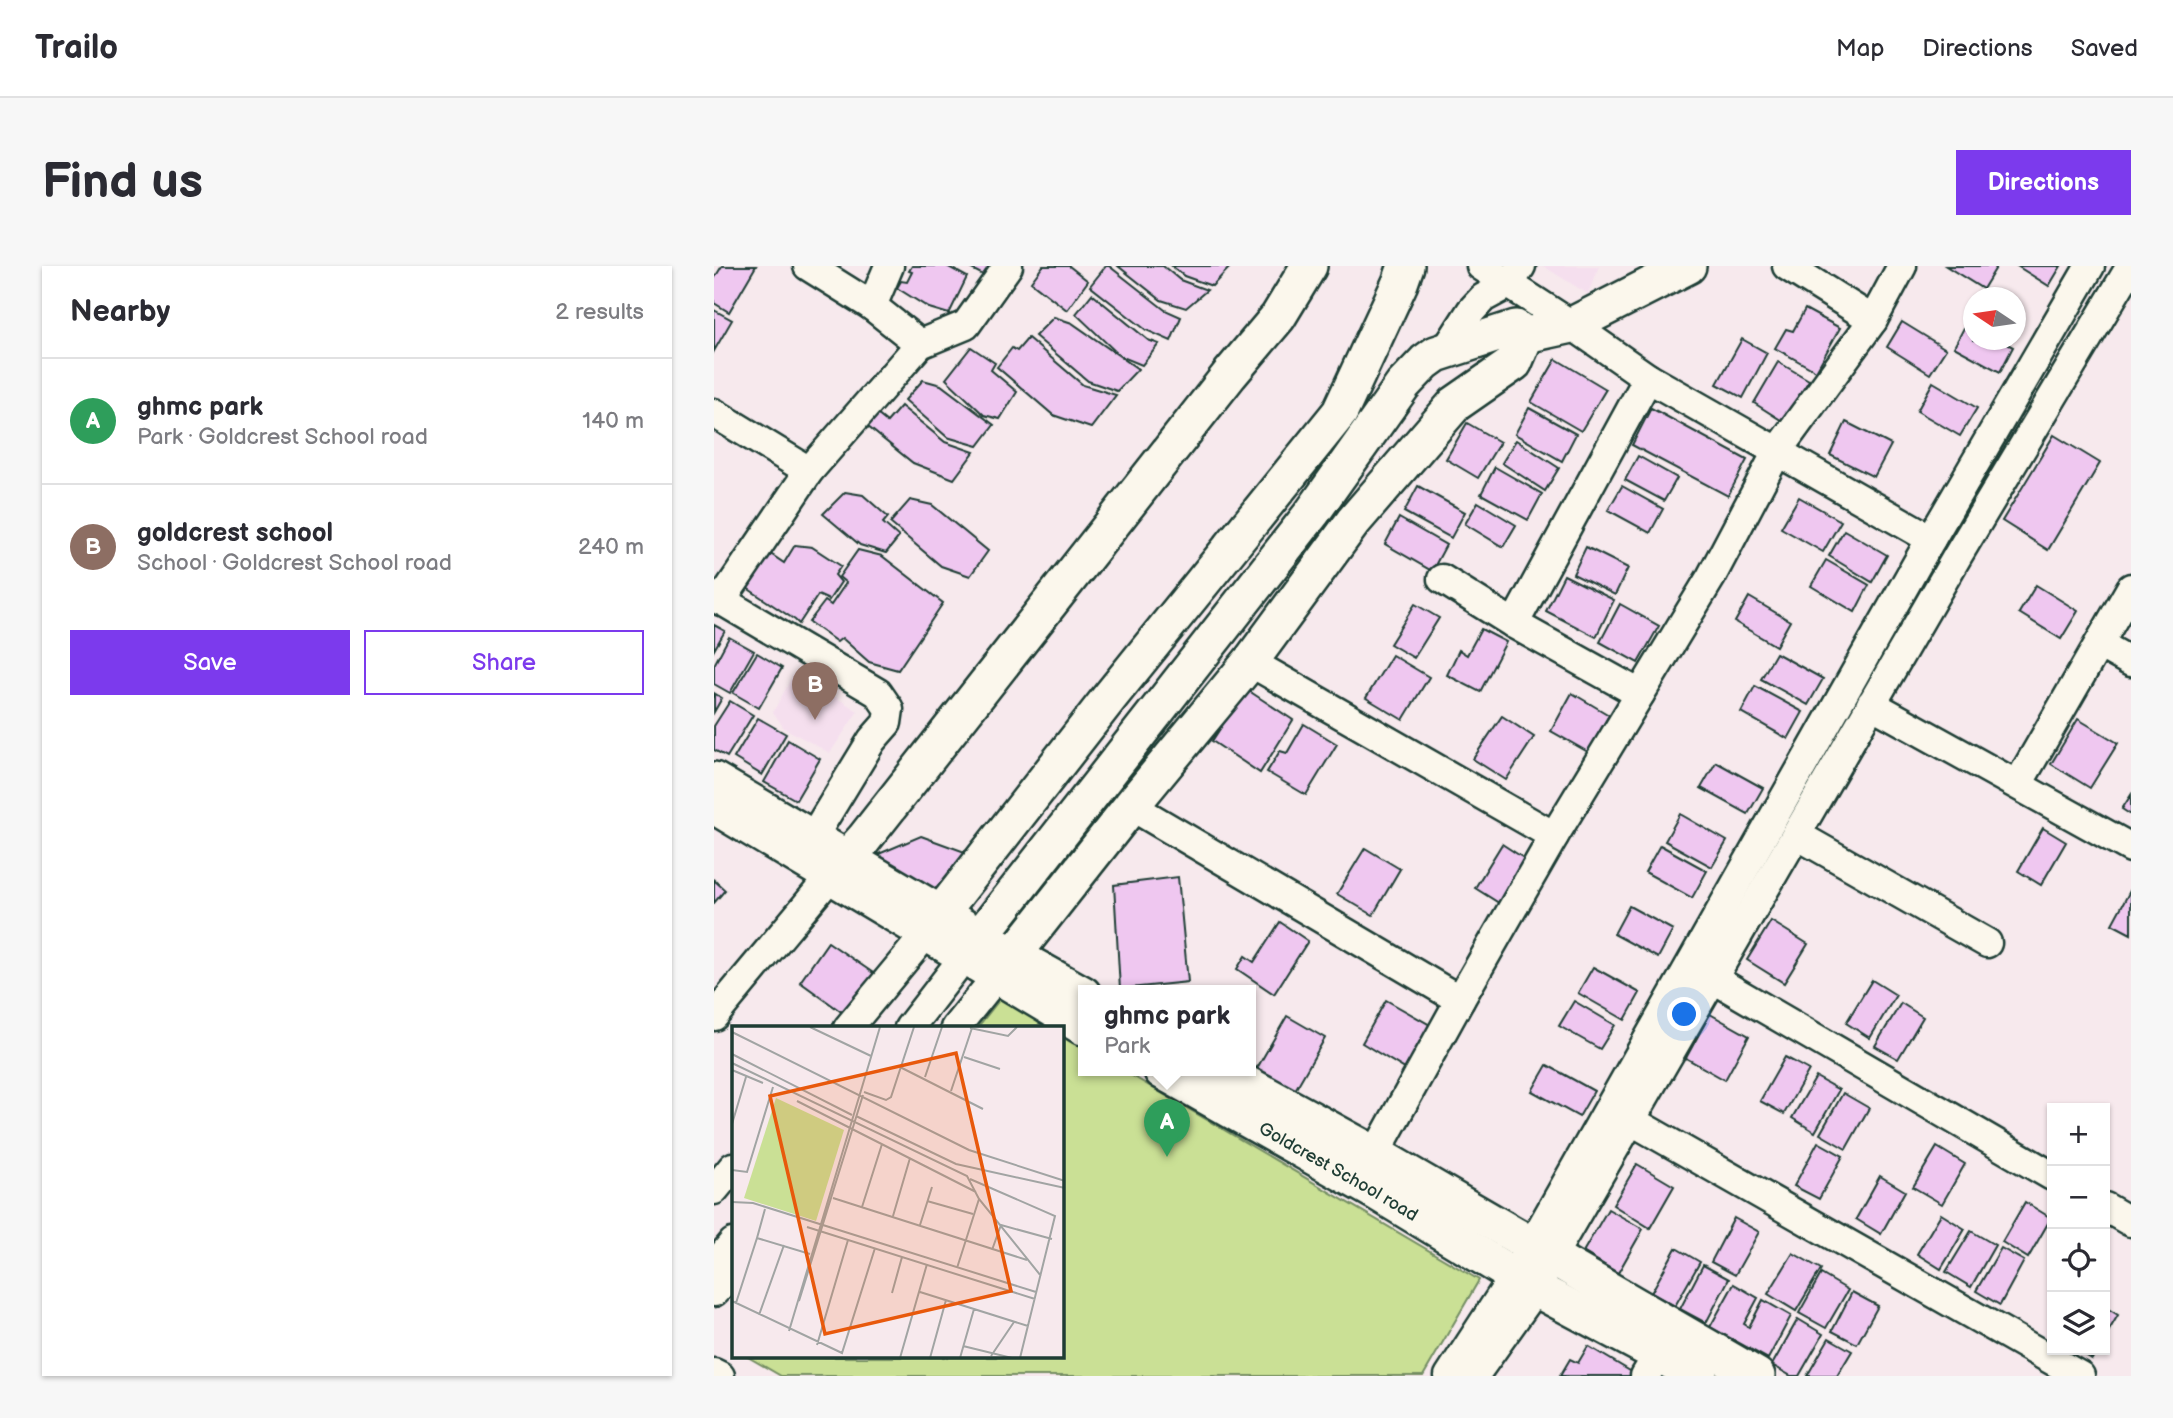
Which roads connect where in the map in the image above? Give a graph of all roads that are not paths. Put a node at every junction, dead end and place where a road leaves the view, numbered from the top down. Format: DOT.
graph roads {
  1 [pos="808,266"];
  2 [pos="889,266"];
  3 [pos="1008,266"];
  4 [pos="1309,266"];
  5 [pos="1406,266"];
  6 [pos="1481,266"];
  7 [pos="1688,266"];
  8 [pos="1787,266"];
  9 [pos="1902,266"];
  10 [pos="2090,266"];
  11 [pos="2131,266"];
  12 [pos="1515,275"];
  13 [pos="872,306"];
  14 [pos="1872,320"];
  15 [pos="1572,325"];
  16 [pos="1526,335"];
  17 [pos="920,344"];
  18 [pos="1446,349"];
  19 [pos="1648,377"];
  20 [pos="714,413"];
  21 [pos="1778,450"];
  22 [pos="809,471"];
  23 [pos="1931,539"];
  24 [pos="1442,579"];
  25 [pos="2131,588"];
  26 [pos="718,598"];
  27 [pos="1514,624"];
  28 [pos="2099,644"];
  29 [pos="1250,662"];
  30 [pos="2131,662"];
  31 [pos="1640,694"];
  32 [pos="1871,704"];
  33 [pos="714,780"];
  34 [pos="2018,784"];
  35 [pos="714,806"];
  36 [pos="1130,806"];
  37 [pos="1797,835"];
  38 [pos="1554,836"];
  39 [pos="813,837"];
  40 [pos="2131,848"];
  41 [pos="839,867"];
  42 [pos="933,923"];
  43 [pos="1987,943"];
  44 [pos="972,946"];
  45 [pos="1005,966"];
  46 [pos="1712,978"];
  47 [pos="1078,992"];
  48 [pos="1460,1000"];
  49 [pos="714,1016"];
  50 [pos="1078,1023"];
  51 [pos="850,1026"];
  52 [pos="911,1026"];
  53 [pos="957,1026"];
  54 [pos="1171,1076"];
  55 [pos="1232,1076"];
  56 [pos="1632,1121"];
  57 [pos="1375,1154"];
  58 [pos="732,1168"];
  59 [pos="2047,1173"];
  60 [pos="714,1190"];
  61 [pos="2110,1210"];
  62 [pos="2131,1222"];
  63 [pos="732,1243"];
  64 [pos="1541,1252"];
  65 [pos="714,1266"];
  66 [pos="732,1273"];
  67 [pos="1525,1282"];
  68 [pos="714,1292"];
  69 [pos="1652,1365"];
  70 [pos="714,1373"];
  71 [pos="720,1376"];
  72 [pos="1449,1376"];
  73 [pos="1474,1376"];
  74 [pos="1699,1376"];
  75 [pos="1757,1376"];
  76 [pos="2080,1376"];
  1 -- 13 [label="street"];
  2 -- 13 [label="street"];
  3 -- 17 [label="street"];
  4 -- 41 [label="street"];
  5 -- 42 [label="street"];
  6 -- 12 [label="street"];
  7 -- 15 [label="street"];
  8 -- 14 [label="street"];
  9 -- 14 [label="street"];
  10 -- 23 [label="street"];
  11 -- 32 [label="street"];
  12 -- 15 [label="street"];
  12 -- 18 [label="street"];
  13 -- 17 [label="street"];
  14 -- 21 [label="street"];
  15 -- 16 [label="street"];
  15 -- 19 [label="street"];
  16 -- 18 [label="street"];
  16 -- 29 [label="street"];
  17 -- 22 [label="street"];
  18 -- 44 [label="street"];
  19 -- 21 [label="street"];
  19 -- 27 [label="street"];
  20 -- 22 [label="street"];
  21 -- 23 [label="street"];
  21 -- 31 [label="street"];
  22 -- 26 [label="street"];
  23 -- 64 [label="street"];
  24 -- 27 [label="street"];
  25 -- 28 [label="street"];
  26 -- 39 [label="street"];
  27 -- 31 [label="street"];
  28 -- 30 [label="street"];
  28 -- 34 [label="street"];
  29 -- 36 [label="street"];
  29 -- 38 [label="street"];
  31 -- 38 [label="street"];
  32 -- 34 [label="street"];
  32 -- 37 [label="street"];
  33 -- 39 [label="street"];
  34 -- 40 [label="street"];
  35 -- 41 [label="street"];
  36 -- 45 [label="street"];
  36 -- 48 [label="street"];
  37 -- 43 [label="street"];
  37 -- 46 [label="street"];
  38 -- 48 [label="street"];
  39 -- 41 [label="street"];
  41 -- 42 [label="street"];
  41 -- 49 [label="street"];
  42 -- 44 [label="street"];
  42 -- 51 [label="street"];
  44 -- 45 [label="street"];
  44 -- 52 [label="street"];
  45 -- 47 [label="street"];
  45 -- 50 [label="street"];
  45 -- 53 [label="street"];
  46 -- 56 [label="street"];
  46 -- 59 [label="street"];
  48 -- 57 [label="street"];
  54 -- 67 [label="street, Goldcrest School road"];
  55 -- 57 [label="street, Goldcrest School road"];
  56 -- 64 [label="street"];
  56 -- 76 [label="street"];
  57 -- 64 [label="street, Goldcrest School road"];
  58 -- 60 [label="street"];
  61 -- 62 [label="street"];
  63 -- 65 [label="street"];
  64 -- 67 [label="street"];
  64 -- 75 [label="street, Goldcrest School road"];
  66 -- 68 [label="street"];
  67 -- 69 [label="street, Goldcrest School road"];
  67 -- 72 [label="street"];
  67 -- 73 [label="street"];
  69 -- 74 [label="street, Goldcrest School road"];
  70 -- 71 [label="street"];
}
